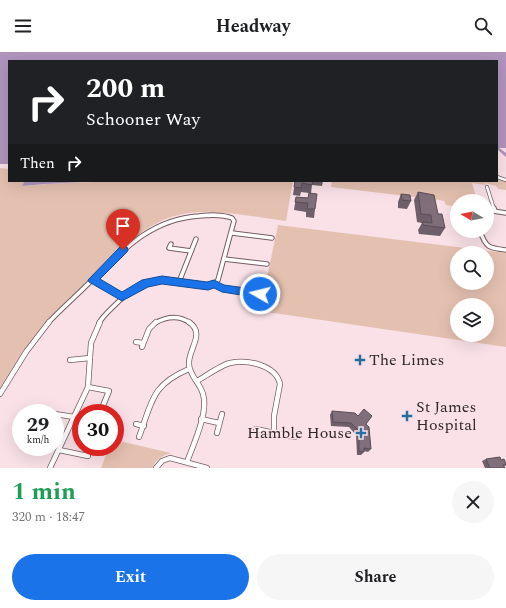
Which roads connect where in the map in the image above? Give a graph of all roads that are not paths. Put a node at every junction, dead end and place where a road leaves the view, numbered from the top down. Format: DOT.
graph roads {
  1 [pos="487,187"];
  2 [pos="495,211"];
  3 [pos="506,213"];
  4 [pos="232,233"];
  5 [pos="272,238"];
  6 [pos="482,238"];
  7 [pos="196,240"];
  8 [pos="171,244"];
  9 [pos="506,250"];
  10 [pos="191,251"];
  11 [pos="224,259"];
  12 [pos="267,264"];
  13 [pos="93,280"];
  14 [pos="179,282"];
  15 [pos="214,284"];
  16 [pos="260,294"];
  17 [pos="122,296"];
  18 [pos="136,342"];
  19 [pos="90,358"];
  20 [pos="70,360"];
  21 [pos="189,369"];
  22 [pos="197,381"];
  23 [pos="88,387"];
  24 [pos="0,394"];
  25 [pos="80,404"];
  26 [pos="104,404"];
  27 [pos="222,414"];
  28 [pos="200,419"];
  29 [pos="72,422"];
  30 [pos="219,423"];
  31 [pos="136,424"];
  32 [pos="144,426"];
  33 [pos="256,429"];
  34 [pos="216,433"];
  35 [pos="274,433"];
  36 [pos="139,437"];
  37 [pos="295,437"];
  38 [pos="64,441"];
  39 [pos="57,456"];
  40 [pos="187,462"];
  41 [pos="50,468"];
  42 [pos="156,468"];
  43 [pos="207,468"];
  1 -- 2 [label="street"];
  2 -- 3 [label="street"];
  4 -- 5 [label="street"];
  4 -- 11 [label="street"];
  4 -- 13 [label="street"];
  6 -- 9 [label="street"];
  7 -- 10 [label="street"];
  8 -- 10 [label="street"];
  10 -- 14 [label="street"];
  11 -- 12 [label="street"];
  11 -- 15 [label="street"];
  13 -- 17 [label="street"];
  13 -- 24 [label="street"];
  14 -- 15 [label="street"];
  14 -- 17 [label="street"];
  15 -- 16 [label="street"];
  17 -- 19 [label="street"];
  18 -- 21 [label="street"];
  19 -- 20 [label="street"];
  19 -- 23 [label="street"];
  21 -- 22 [label="street"];
  21 -- 32 [label="street"];
  22 -- 28 [label="street"];
  22 -- 35 [label="street"];
  23 -- 25 [label="street"];
  23 -- 26 [label="street"];
  27 -- 30 [label="street"];
  28 -- 30 [label="street"];
  28 -- 40 [label="street"];
  29 -- 38 [label="street"];
  30 -- 34 [label="street"];
  31 -- 32 [label="street"];
  32 -- 36 [label="street"];
  33 -- 35 [label="street"];
  35 -- 37 [label="street"];
  39 -- 41 [label="street"];
  40 -- 42 [label="street"];
  40 -- 43 [label="street"];
}
